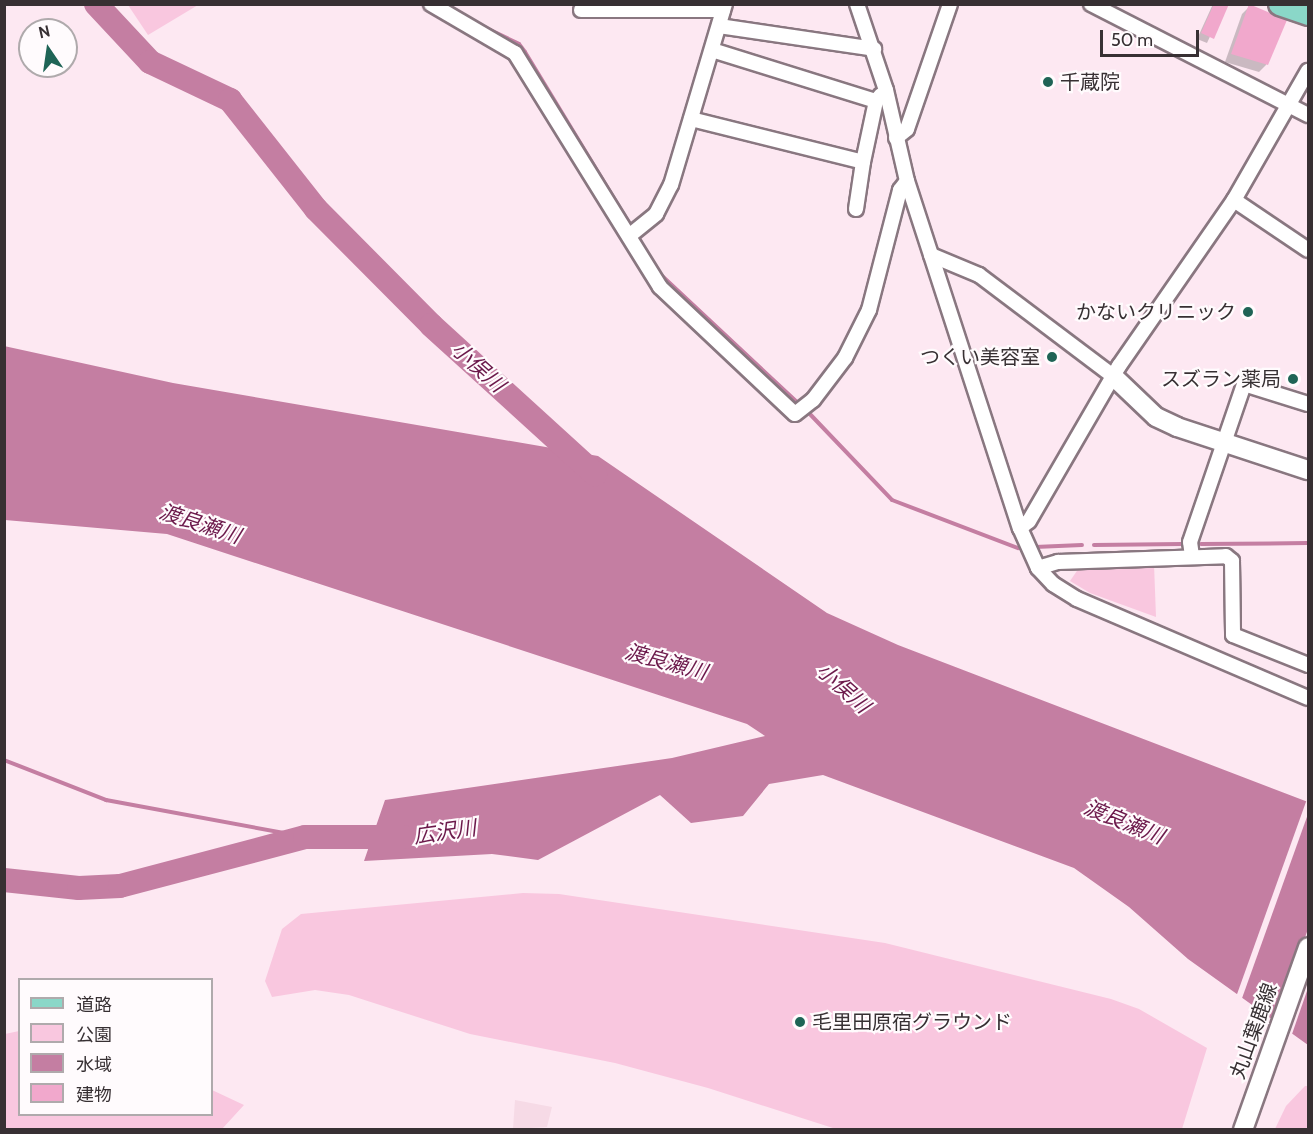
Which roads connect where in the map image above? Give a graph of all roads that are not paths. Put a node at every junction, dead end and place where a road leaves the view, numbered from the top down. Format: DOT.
graph roads {
  1 [pos="431,4"];
  2 [pos="857,4"];
  3 [pos="950,4"];
  4 [pos="1091,4"];
  5 [pos="1279,4"];
  6 [pos="615,7"];
  7 [pos="724,7"];
  8 [pos="581,10"];
  9 [pos="1308,14"];
  10 [pos="719,26"];
  11 [pos="873,49"];
  12 [pos="712,50"];
  13 [pos="1308,72"];
  14 [pos="881,96"];
  15 [pos="1287,104"];
  16 [pos="1308,115"];
  17 [pos="691,119"];
  18 [pos="896,138"];
  19 [pos="862,162"];
  20 [pos="907,181"];
  21 [pos="1234,200"];
  22 [pos="856,209"];
  23 [pos="634,233"];
  24 [pos="1308,250"];
  25 [pos="931,255"];
  26 [pos="1113,376"];
  27 [pos="1308,404"];
  28 [pos="1226,444"];
  29 [pos="1308,470"];
  30 [pos="1020,528"];
  31 [pos="1192,556"];
  32 [pos="1038,568"];
  33 [pos="1308,665"];
  34 [pos="1308,698"];
  35 [pos="1308,947"];
  36 [pos="1243,1130"];
  1 -- 23 [label="street"];
  2 -- 11 [label="street"];
  3 -- 18 [label="street"];
  4 -- 15 [label="street"];
  5 -- 9 [label="main road"];
  6 -- 7 [label="street"];
  6 -- 8 [label="street"];
  7 -- 10 [label="street"];
  10 -- 11 [label="street"];
  10 -- 12 [label="street"];
  11 -- 14 [label="street"];
  12 -- 14 [label="street"];
  12 -- 17 [label="street"];
  13 -- 15 [label="street"];
  14 -- 18 [label="street"];
  14 -- 19 [label="street"];
  15 -- 16 [label="street"];
  15 -- 21 [label="street"];
  17 -- 19 [label="street"];
  17 -- 23 [label="street"];
  18 -- 20 [label="street"];
  19 -- 22 [label="street"];
  20 -- 23 [label="street"];
  20 -- 25 [label="street"];
  21 -- 24 [label="street"];
  21 -- 26 [label="street"];
  25 -- 26 [label="street"];
  25 -- 30 [label="street"];
  26 -- 28 [label="street"];
  26 -- 30 [label="street"];
  27 -- 28 [label="street"];
  28 -- 29 [label="street"];
  28 -- 31 [label="street"];
  30 -- 32 [label="street"];
  31 -- 32 [label="street"];
  31 -- 33 [label="street"];
  32 -- 34 [label="street"];
  35 -- 36 [label="street, 丸山葉鹿線"];
}
